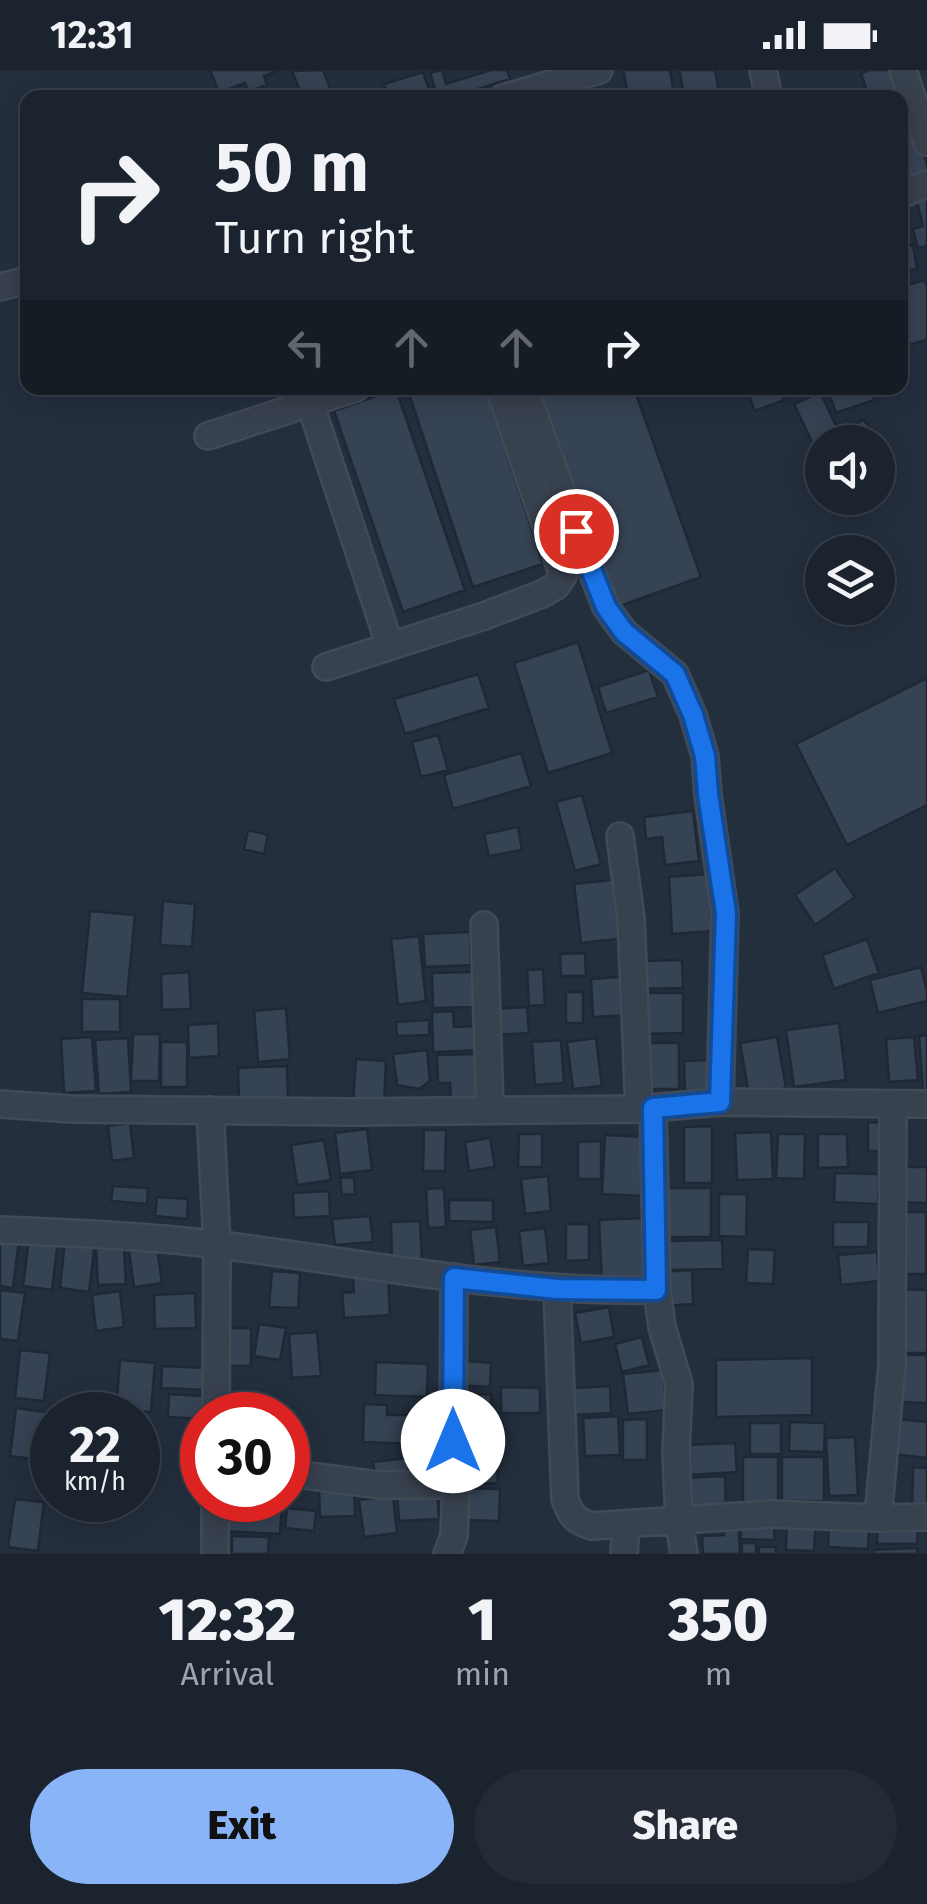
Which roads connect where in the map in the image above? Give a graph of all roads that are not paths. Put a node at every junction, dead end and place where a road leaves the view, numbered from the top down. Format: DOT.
graph roads {
  1 [pos="598,70"];
  2 [pos="903,70"];
  3 [pos="530,90"];
  4 [pos="927,142"];
  5 [pos="333,395"];
  6 [pos="501,395"];
  7 [pos="527,395"];
  8 [pos="310,402"];
  9 [pos="208,436"];
  10 [pos="390,646"];
  11 [pos="326,667"];
  12 [pos="620,836"];
  13 [pos="484,926"];
  14 [pos="720,1102"];
  15 [pos="0,1104"];
  16 [pos="893,1104"];
  17 [pos="927,1104"];
  18 [pos="646,1108"];
  19 [pos="210,1110"];
  20 [pos="490,1110"];
  21 [pos="0,1230"];
  22 [pos="216,1244"];
  23 [pos="454,1278"];
  24 [pos="557,1289"];
  25 [pos="656,1290"];
  26 [pos="216,1392"];
  27 [pos="310,1476"];
  28 [pos="456,1486"];
  29 [pos="927,1516"];
  30 [pos="878,1518"];
  31 [pos="679,1520"];
  32 [pos="215,1522"];
  33 [pos="626,1524"];
  34 [pos="215,1554"];
  35 [pos="447,1554"];
  36 [pos="624,1554"];
  37 [pos="684,1554"];
  1 -- 3 [label="street"];
  2 -- 4 [label="street"];
  5 -- 8 [label="street"];
  6 -- 10 [label="street"];
  7 -- 14 [label="street"];
  8 -- 9 [label="street"];
  8 -- 10 [label="street"];
  10 -- 11 [label="street"];
  12 -- 18 [label="street"];
  13 -- 20 [label="street"];
  14 -- 16 [label="street"];
  14 -- 18 [label="street"];
  15 -- 19 [label="street"];
  16 -- 17 [label="street"];
  16 -- 30 [label="street"];
  18 -- 20 [label="street"];
  18 -- 25 [label="street"];
  19 -- 20 [label="street"];
  19 -- 22 [label="street"];
  21 -- 22 [label="street"];
  22 -- 23 [label="street"];
  22 -- 26 [label="street"];
  23 -- 24 [label="street"];
  23 -- 28 [label="street"];
  24 -- 25 [label="street"];
  24 -- 33 [label="street"];
  25 -- 31 [label="street"];
  27 -- 28 [label="street"];
  28 -- 35 [label="street"];
  29 -- 30 [label="street"];
  30 -- 31 [label="street"];
  31 -- 33 [label="street"];
  31 -- 37 [label="street"];
  32 -- 34 [label="street"];
  33 -- 36 [label="street"];
}
